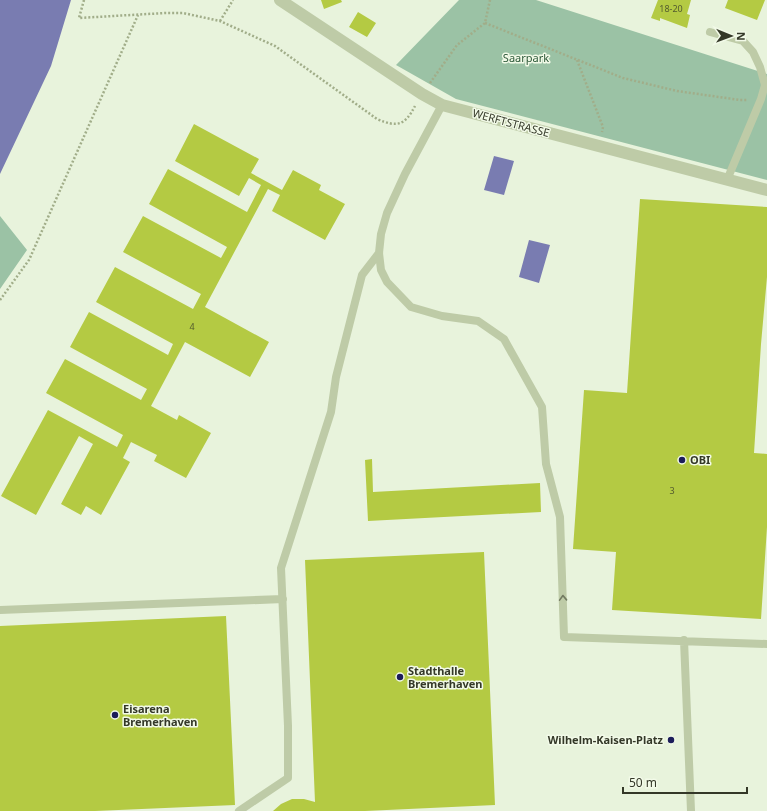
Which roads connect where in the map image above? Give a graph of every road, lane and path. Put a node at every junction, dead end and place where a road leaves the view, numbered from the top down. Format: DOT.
graph roads {
  1 [pos="84,0"];
  2 [pos="233,0"];
  3 [pos="280,0"];
  4 [pos="490,0"];
  5 [pos="138,15"];
  6 [pos="220,21"];
  7 [pos="485,23"];
  8 [pos="710,32"];
  9 [pos="577,60"];
  10 [pos="422,94"];
  11 [pos="761,99"];
  12 [pos="442,105"];
  13 [pos="601,147"];
  14 [pos="727,180"];
  15 [pos="767,190"];
  16 [pos="379,253"];
  17 [pos="0,300"];
  18 [pos="283,599"];
  19 [pos="0,610"];
  20 [pos="684,640"];
  21 [pos="767,644"];
  22 [pos="239,811"];
  23 [pos="691,811"];
  1 -- 5 [label="path"];
  2 -- 6 [label="path"];
  3 -- 10 [label="street, WERFTSTRASSE"];
  4 -- 7 [label="path"];
  5 -- 6 [label="path"];
  5 -- 17 [label="path"];
  6 -- 10 [label="path"];
  7 -- 9 [label="path"];
  7 -- 10 [label="path"];
  8 -- 11 [label="lane"];
  9 -- 11 [label="path"];
  9 -- 13 [label="path"];
  10 -- 12 [label="street, WERFTSTRASSE"];
  11 -- 14 [label="lane"];
  12 -- 13 [label="street, WERFTSTRASSE"];
  12 -- 16 [label="lane"];
  13 -- 14 [label="street, WERFTSTRASSE"];
  14 -- 15 [label="street, WERFTSTRASSE"];
  16 -- 18 [label="lane"];
  20 -- 16 [label="lane, one-way"];
  18 -- 19 [label="lane"];
  18 -- 22 [label="lane"];
  20 -- 21 [label="lane"];
  20 -- 23 [label="lane"];
}
